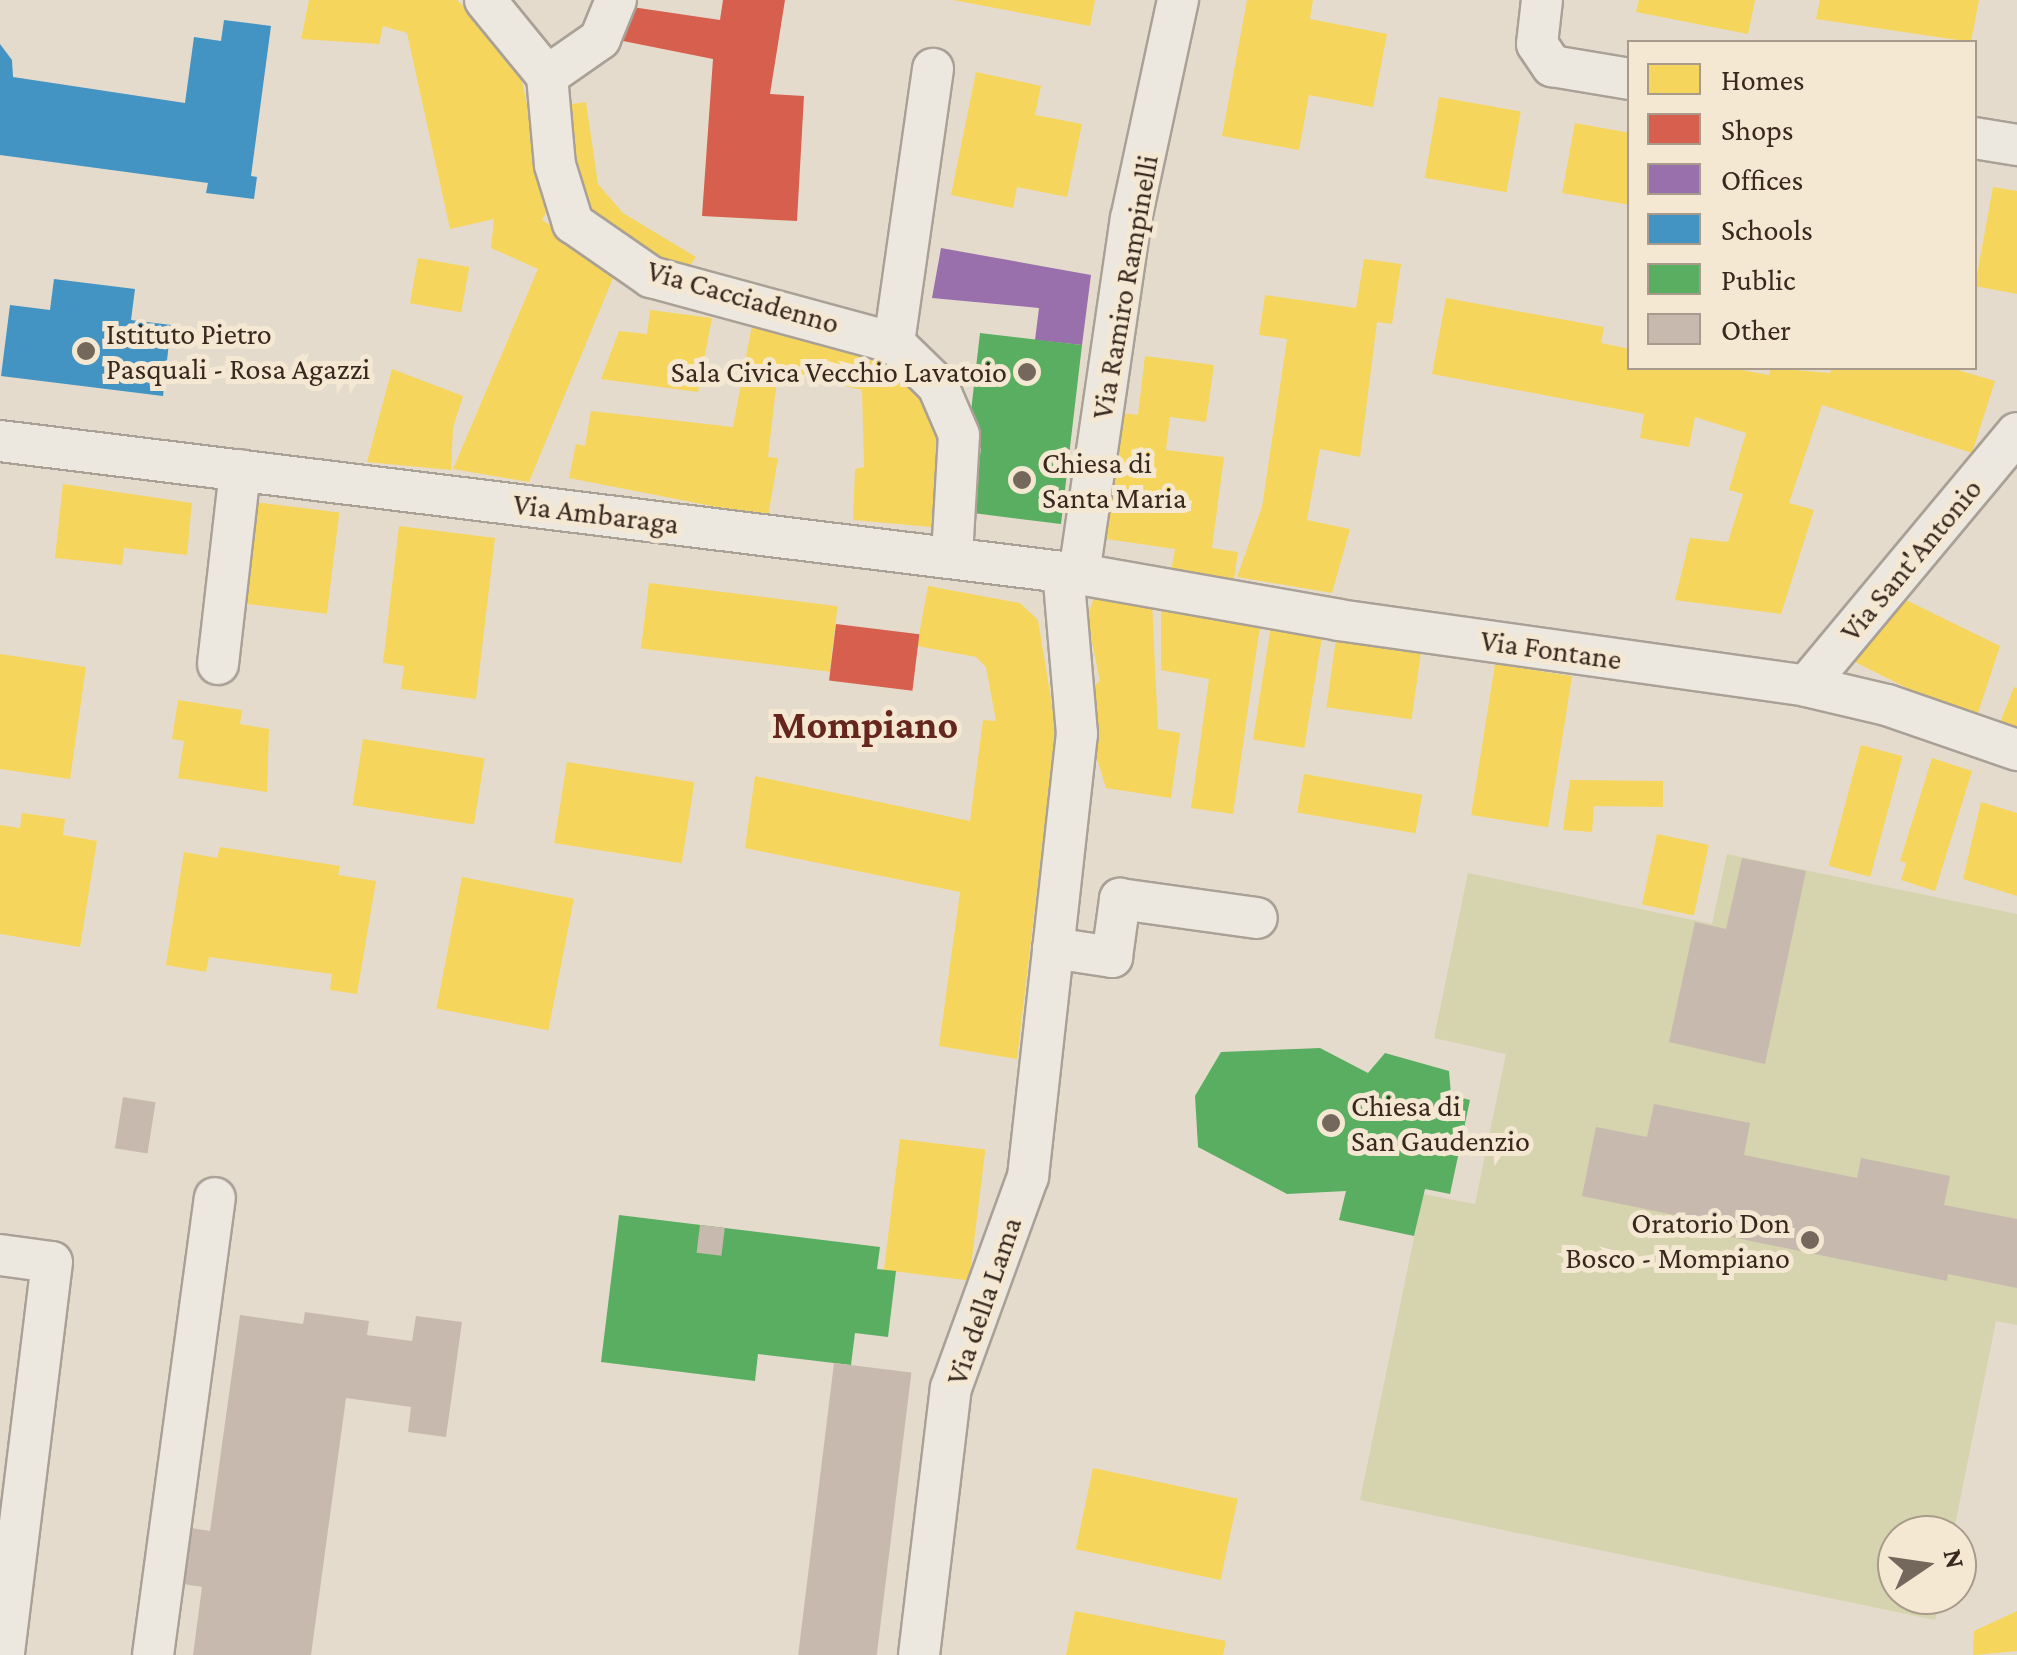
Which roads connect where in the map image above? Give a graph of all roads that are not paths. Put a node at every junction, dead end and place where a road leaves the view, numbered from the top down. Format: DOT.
graph roads {
  1 [pos="485,0"];
  2 [pos="616,0"];
  3 [pos="1178,0"];
  4 [pos="1542,0"];
  5 [pos="933,69"];
  6 [pos="547,76"];
  7 [pos="1627,78"];
  8 [pos="1977,138"];
  9 [pos="2017,145"];
  10 [pos="894,343"];
  11 [pos="2017,434"];
  12 [pos="0,441"];
  13 [pos="240,470"];
  14 [pos="952,557"];
  15 [pos="1071,573"];
  16 [pos="218,664"];
  17 [pos="1806,686"];
  18 [pos="2017,750"];
  19 [pos="1256,918"];
  20 [pos="1053,948"];
  21 [pos="215,1198"];
  22 [pos="0,1255"];
  23 [pos="4,1655"];
  24 [pos="153,1655"];
  25 [pos="919,1655"];
  1 -- 6 [label="street"];
  2 -- 6 [label="street"];
  3 -- 15 [label="street, Via Ramiro Rampinelli"];
  4 -- 7 [label="street"];
  5 -- 10 [label="street"];
  6 -- 10 [label="street, Via Cacciadenno"];
  8 -- 9 [label="street"];
  10 -- 14 [label="street, Via Cacciadenno"];
  11 -- 17 [label="street, Via Sant'Antonio"];
  12 -- 13 [label="street, Via Ambaraga"];
  13 -- 14 [label="street, Via Ambaraga"];
  13 -- 16 [label="street"];
  14 -- 15 [label="street, Via Ambaraga"];
  15 -- 17 [label="street, Via Fontane"];
  15 -- 20 [label="street, Via della Lama"];
  17 -- 18 [label="street, Via Fontane"];
  19 -- 20 [label="street"];
  20 -- 25 [label="street, Via della Lama"];
  21 -- 24 [label="street"];
  22 -- 23 [label="street"];
}
